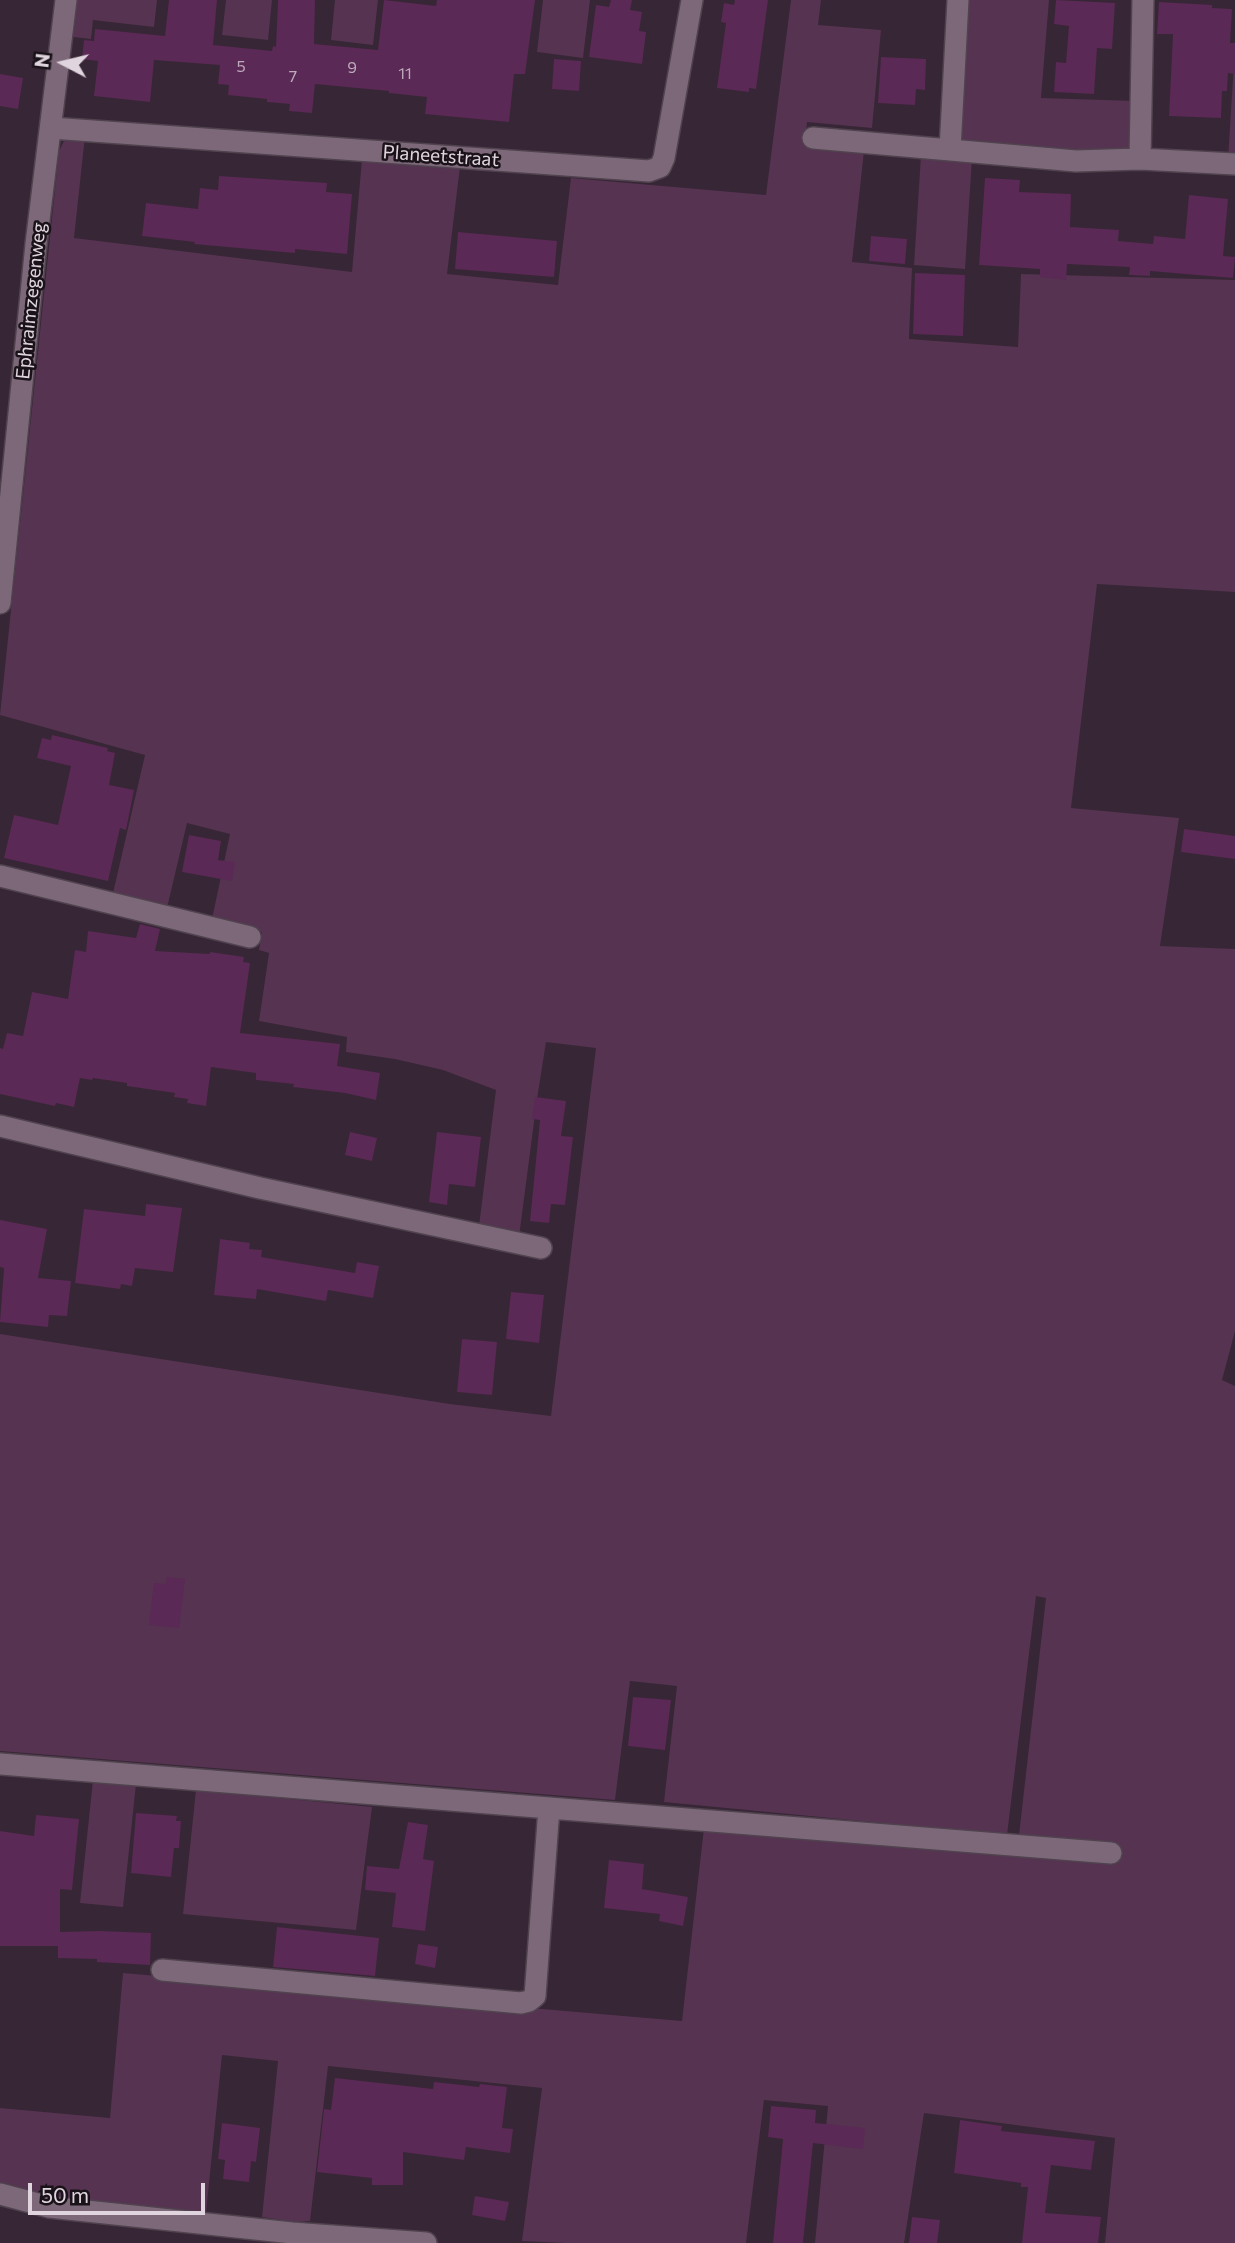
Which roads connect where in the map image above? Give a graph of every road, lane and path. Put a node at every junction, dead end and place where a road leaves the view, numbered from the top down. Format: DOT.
graph roads {
  1 [pos="66,0"];
  2 [pos="691,0"];
  3 [pos="958,0"];
  4 [pos="1143,0"];
  5 [pos="51,128"];
  6 [pos="813,138"];
  7 [pos="950,150"];
  8 [pos="1140,159"];
  9 [pos="1235,164"];
  10 [pos="0,603"];
  11 [pos="0,876"];
  12 [pos="250,937"];
  13 [pos="0,1126"];
  14 [pos="541,1248"];
  15 [pos="0,1764"];
  16 [pos="549,1808"];
  17 [pos="1111,1853"];
  18 [pos="162,1970"];
  19 [pos="0,2194"];
  20 [pos="426,2243"];
  1 -- 5 [label="street, Ephraimzegenweg"];
  2 -- 5 [label="street, Planeetstraat"];
  3 -- 7 [label="street"];
  4 -- 8 [label="street"];
  5 -- 10 [label="street, Ephraimzegenweg"];
  6 -- 7 [label="street"];
  7 -- 8 [label="street"];
  8 -- 9 [label="street"];
  11 -- 12 [label="street"];
  13 -- 14 [label="street"];
  15 -- 16 [label="street"];
  16 -- 17 [label="street"];
  16 -- 18 [label="street"];
  19 -- 20 [label="street"];
}
